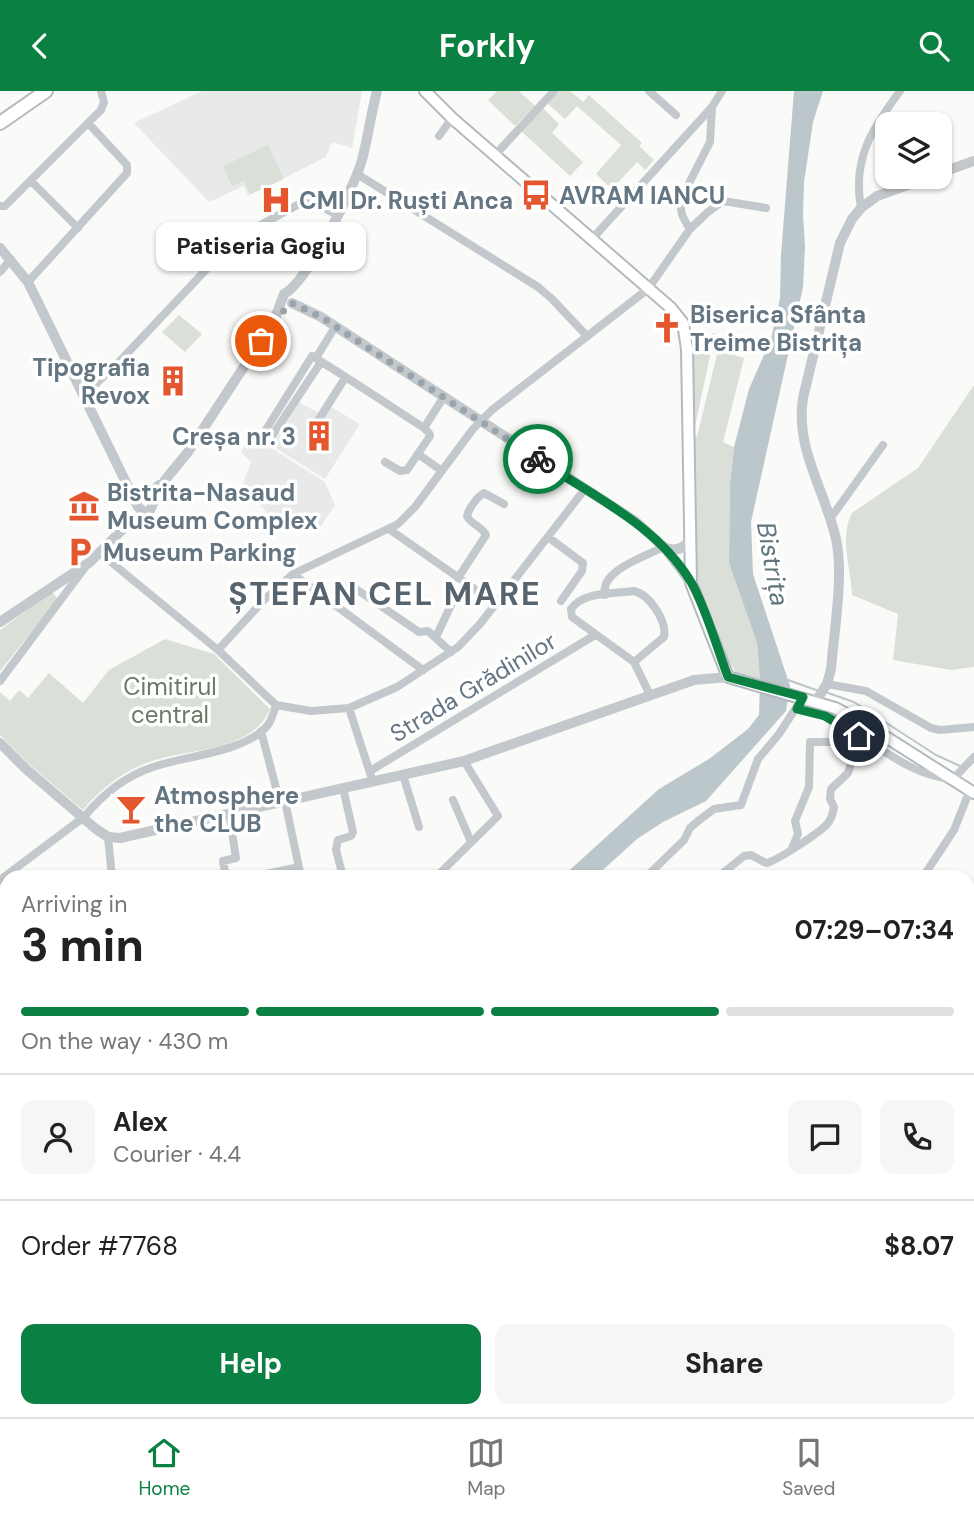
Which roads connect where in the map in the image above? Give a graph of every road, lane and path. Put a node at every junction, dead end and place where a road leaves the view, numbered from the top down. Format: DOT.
graph roads {
  1 [pos="34,91"];
  2 [pos="46,91"];
  3 [pos="102,91"];
  4 [pos="425,91"];
  5 [pos="554,91"];
  6 [pos="649,91"];
  7 [pos="722,91"];
  8 [pos="900,91"];
  9 [pos="376,92"];
  10 [pos="712,107"];
  11 [pos="676,114"];
  12 [pos="1,116"];
  13 [pos="452,118"];
  14 [pos="88,123"];
  15 [pos="439,136"];
  16 [pos="495,155"];
  17 [pos="974,160"];
  18 [pos="952,168"];
  19 [pos="357,174"];
  20 [pos="31,181"];
  21 [pos="897,189"];
  22 [pos="0,207"];
  23 [pos="766,208"];
  24 [pos="861,208"];
  25 [pos="337,215"];
  26 [pos="78,228"];
  27 [pos="690,229"];
  28 [pos="591,240"];
  29 [pos="0,249"];
  30 [pos="11,259"];
  31 [pos="0,272"];
  32 [pos="28,282"];
  33 [pos="648,289"];
  34 [pos="291,298"];
  35 [pos="335,327"];
  36 [pos="587,336"];
  37 [pos="319,360"];
  38 [pos="345,378"];
  39 [pos="84,395"];
  40 [pos="443,398"];
  41 [pos="319,419"];
  42 [pos="481,421"];
  43 [pos="424,428"];
  44 [pos="883,445"];
  45 [pos="418,454"];
  46 [pos="385,463"];
  47 [pos="443,471"];
  48 [pos="585,489"];
  49 [pos="143,504"];
  50 [pos="504,504"];
  51 [pos="830,519"];
  52 [pos="389,529"];
  53 [pos="548,537"];
  54 [pos="690,539"];
  55 [pos="664,547"];
  56 [pos="100,553"];
  57 [pos="90,562"];
  58 [pos="293,574"];
  59 [pos="458,577"];
  60 [pos="691,583"];
  61 [pos="605,595"];
  62 [pos="561,601"];
  63 [pos="333,602"];
  64 [pos="452,603"];
  65 [pos="496,604"];
  66 [pos="0,622"];
  67 [pos="596,635"];
  68 [pos="436,637"];
  69 [pos="218,650"];
  70 [pos="452,652"];
  71 [pos="634,662"];
  72 [pos="423,670"];
  73 [pos="728,677"];
  74 [pos="0,681"];
  75 [pos="826,685"];
  76 [pos="650,695"];
  77 [pos="797,695"];
  78 [pos="817,699"];
  79 [pos="276,705"];
  80 [pos="349,708"];
  81 [pos="797,709"];
  82 [pos="974,727"];
  83 [pos="261,731"];
  84 [pos="858,739"];
  85 [pos="0,743"];
  86 [pos="972,759"];
  87 [pos="464,761"];
  88 [pos="957,774"];
  89 [pos="402,775"];
  90 [pos="371,777"];
  91 [pos="343,789"];
  92 [pos="972,792"];
  93 [pos="453,800"];
  94 [pos="283,802"];
  95 [pos="229,813"];
  96 [pos="84,817"];
  97 [pos="419,827"];
  98 [pos="108,837"];
  99 [pos="471,842"];
  100 [pos="792,848"];
  101 [pos="13,870"];
  102 [pos="111,870"];
  103 [pos="225,870"];
  104 [pos="300,870"];
  105 [pos="341,870"];
  106 [pos="443,870"];
  107 [pos="653,870"];
  108 [pos="727,870"];
  109 [pos="928,870"];
  1 -- 12 [label="main road"];
  2 -- 12 [label="main road"];
  3 -- 14 [label="street"];
  4 -- 13 [label="main road"];
  5 -- 16 [label="street"];
  6 -- 11 [label="street"];
  7 -- 10 [label="street"];
  8 -- 24 [label="street"];
  9 -- 19 [label="street"];
  10 -- 27 [label="street"];
  10 -- 28 [label="street"];
  13 -- 15 [label="street"];
  13 -- 16 [label="main road"];
  14 -- 20 [label="street"];
  14 -- 26 [label="street"];
  16 -- 28 [label="main road"];
  17 -- 18 [label="street"];
  19 -- 25 [label="street"];
  19 -- 36 [label="street"];
  20 -- 22 [label="street"];
  20 -- 26 [label="street"];
  21 -- 24 [label="street"];
  23 -- 27 [label="street"];
  24 -- 51 [label="street"];
  25 -- 34 [label="street"];
  25 -- 39 [label="street"];
  26 -- 32 [label="street"];
  27 -- 33 [label="street"];
  28 -- 33 [label="main road"];
  29 -- 30 [label="street"];
  30 -- 31 [label="street"];
  30 -- 32 [label="street"];
  32 -- 39 [label="street"];
  33 -- 36 [label="street"];
  33 -- 54 [label="main road"];
  34 -- 35 [label="street"];
  34 -- 49 [label="street"];
  35 -- 37 [label="street"];
  35 -- 40 [label="street"];
  36 -- 42 [label="street"];
  37 -- 37 [label="street"];
  37 -- 38 [label="street"];
  38 -- 41 [label="street"];
  38 -- 43 [label="street"];
  39 -- 49 [label="street"];
  40 -- 42 [label="street"];
  40 -- 43 [label="street"];
  42 -- 47 [label="street"];
  42 -- 48 [label="street"];
  43 -- 45 [label="street"];
  44 -- 51 [label="street"];
  45 -- 46 [label="street"];
  45 -- 47 [label="street"];
  47 -- 52 [label="street"];
  48 -- 53 [label="street"];
  48 -- 55 [label="street"];
  49 -- 56 [label="street"];
  50 -- 59 [label="street"];
  51 -- 75 [label="street"];
  52 -- 58 [label="street"];
  52 -- 59 [label="street"];
  53 -- 62 [label="street"];
  53 -- 65 [label="street"];
  54 -- 55 [label="street"];
  54 -- 60 [label="main road"];
  55 -- 60 [label="street"];
  55 -- 61 [label="street"];
  56 -- 57 [label="street"];
  56 -- 69 [label="street"];
  57 -- 66 [label="street"];
  57 -- 74 [label="street"];
  58 -- 63 [label="street"];
  58 -- 69 [label="street"];
  59 -- 65 [label="street"];
  60 -- 73 [label="main road"];
  61 -- 67 [label="street, Strada Grădinilor"];
  61 -- 71 [label="street, Strada Grădinilor"];
  63 -- 68 [label="street"];
  63 -- 72 [label="street"];
  64 -- 68 [label="street"];
  65 -- 70 [label="street"];
  67 -- 71 [label="street, Strada Grădinilor"];
  67 -- 90 [label="street, Strada Grădinilor"];
  68 -- 70 [label="street"];
  69 -- 79 [label="street"];
  70 -- 72 [label="street"];
  71 -- 76 [label="street, Strada Grădinilor"];
  72 -- 80 [label="street"];
  73 -- 76 [label="street"];
  73 -- 77 [label="main road"];
  75 -- 78 [label="street"];
  75 -- 82 [label="street"];
  76 -- 87 [label="street"];
  77 -- 78 [label="main road"];
  77 -- 81 [label="street"];
  78 -- 88 [label="main road"];
  79 -- 80 [label="street"];
  79 -- 83 [label="street"];
  80 -- 90 [label="street"];
  81 -- 84 [label="street"];
  81 -- 107 [label="street"];
  83 -- 94 [label="street"];
  83 -- 96 [label="street"];
  84 -- 88 [label="street"];
  84 -- 100 [label="street"];
  84 -- 100 [label="street"];
  85 -- 96 [label="street"];
  86 -- 88 [label="street"];
  87 -- 89 [label="street"];
  87 -- 99 [label="street"];
  88 -- 92 [label="main road"];
  89 -- 90 [label="street"];
  89 -- 97 [label="street"];
  90 -- 91 [label="street"];
  91 -- 94 [label="street"];
  91 -- 105 [label="street"];
  92 -- 109 [label="street"];
  93 -- 99 [label="street"];
  94 -- 95 [label="street"];
  94 -- 104 [label="street"];
  95 -- 98 [label="street"];
  95 -- 103 [label="street"];
  96 -- 98 [label="street"];
  96 -- 101 [label="street"];
  98 -- 102 [label="street"];
  99 -- 106 [label="street"];
  100 -- 108 [label="street"];
}
